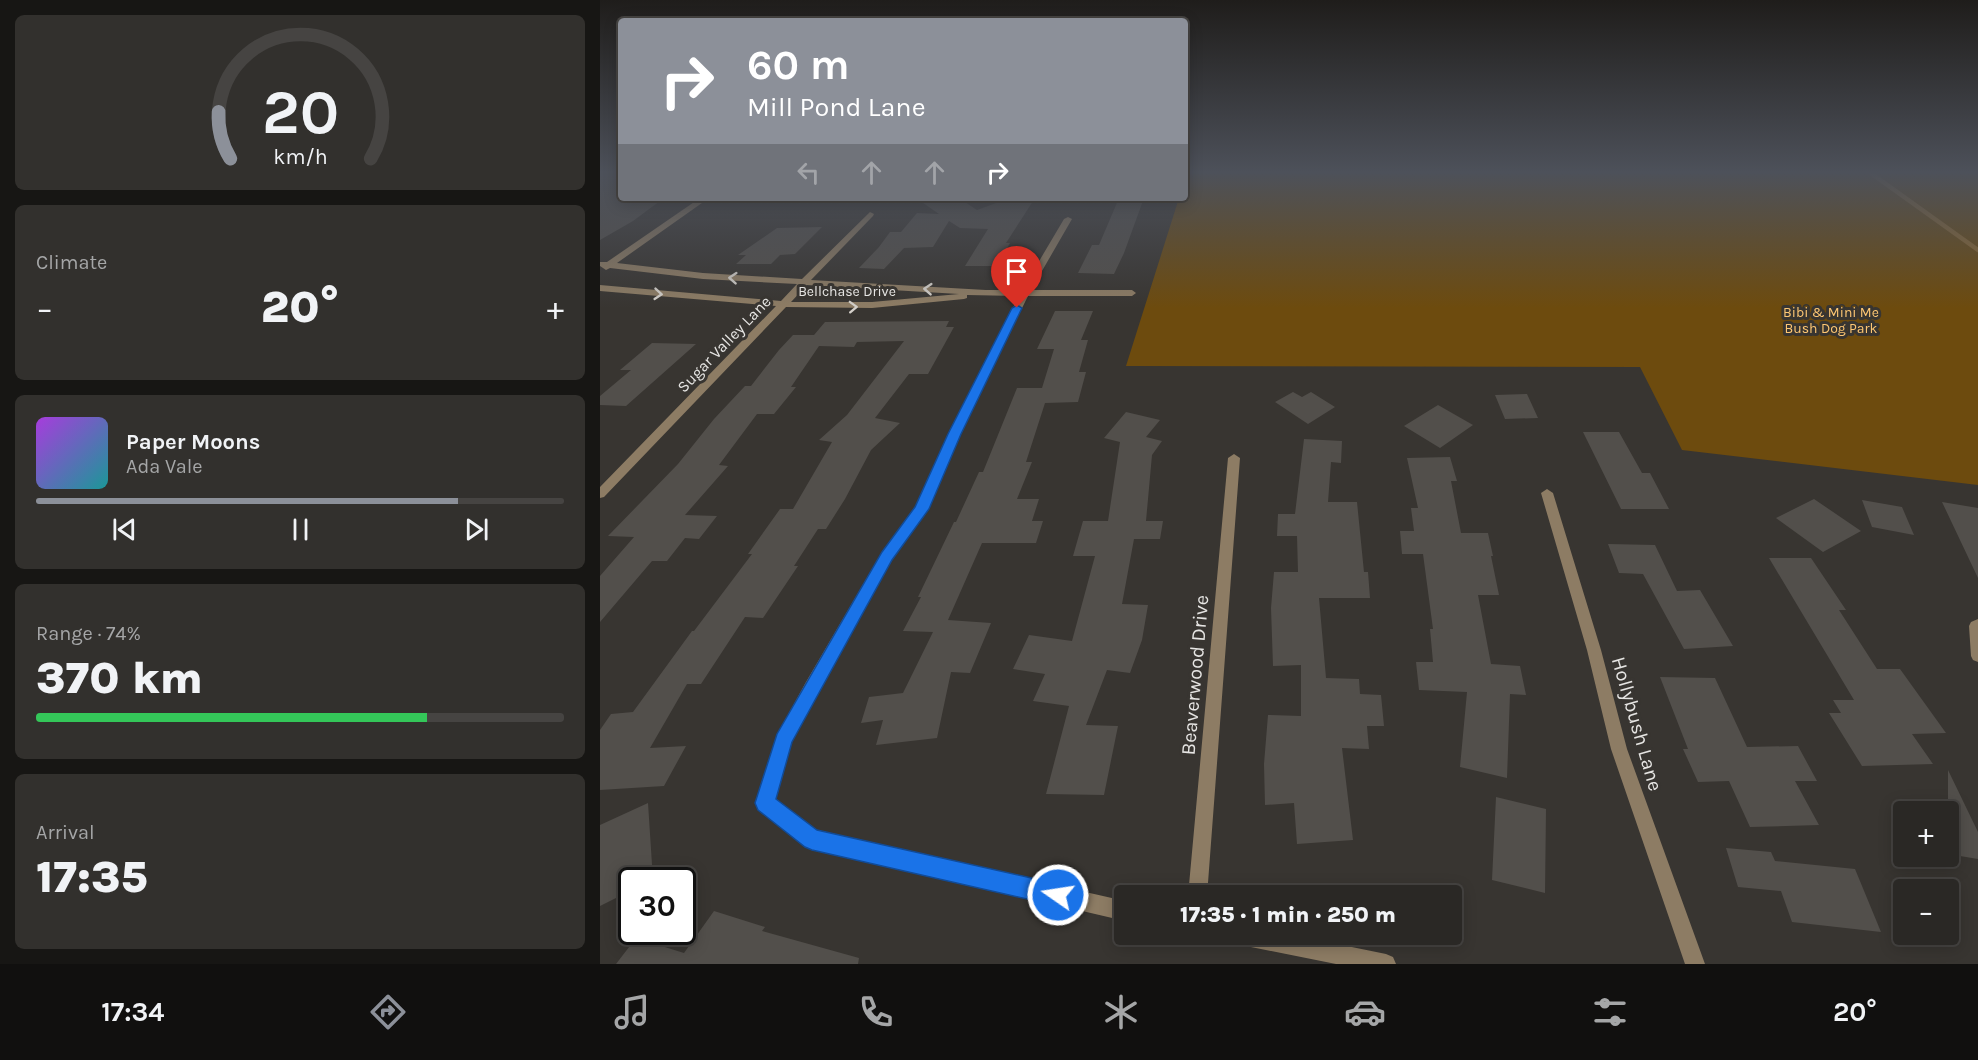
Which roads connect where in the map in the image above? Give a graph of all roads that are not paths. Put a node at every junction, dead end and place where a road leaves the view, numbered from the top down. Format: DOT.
graph roads {
  1 [pos="673,219"];
  2 [pos="865,219"];
  3 [pos="1068,219"];
  4 [pos="604,265"];
  5 [pos="600,271"];
  6 [pos="804,283"];
  7 [pos="600,288"];
  8 [pos="1132,292"];
  9 [pos="986,293"];
  10 [pos="1024,294"];
  11 [pos="783,305"];
  12 [pos="1234,458"];
  13 [pos="1547,493"];
  14 [pos="600,494"];
  15 [pos="1978,625"];
  16 [pos="1978,656"];
  17 [pos="1198,885"];
  18 [pos="1114,908"];
  19 [pos="1291,945"];
  20 [pos="1386,964"];
  21 [pos="1695,964"];
  1 -- 4 [label="street"];
  2 -- 6 [label="street, Sugar Valley Lane"];
  3 -- 10 [label="street"];
  4 -- 5 [label="street"];
  6 -- 4 [label="street, Bellchase Drive, one-way"];
  9 -- 6 [label="street, Bellchase Drive, one-way"];
  6 -- 11 [label="street, Sugar Valley Lane"];
  7 -- 11 [label="street, Bellchase Drive, one-way"];
  8 -- 10 [label="street, Bellchase Drive"];
  9 -- 10 [label="street, Bellchase Drive"];
  11 -- 9 [label="street, Bellchase Drive, one-way"];
  10 -- 18 [label="street"];
  11 -- 14 [label="street, Sugar Valley Lane"];
  12 -- 17 [label="street, Beaverwood Drive"];
  13 -- 21 [label="street, Hollybush Lane"];
  15 -- 16 [label="street"];
  19 -- 20 [label="street"];
}
